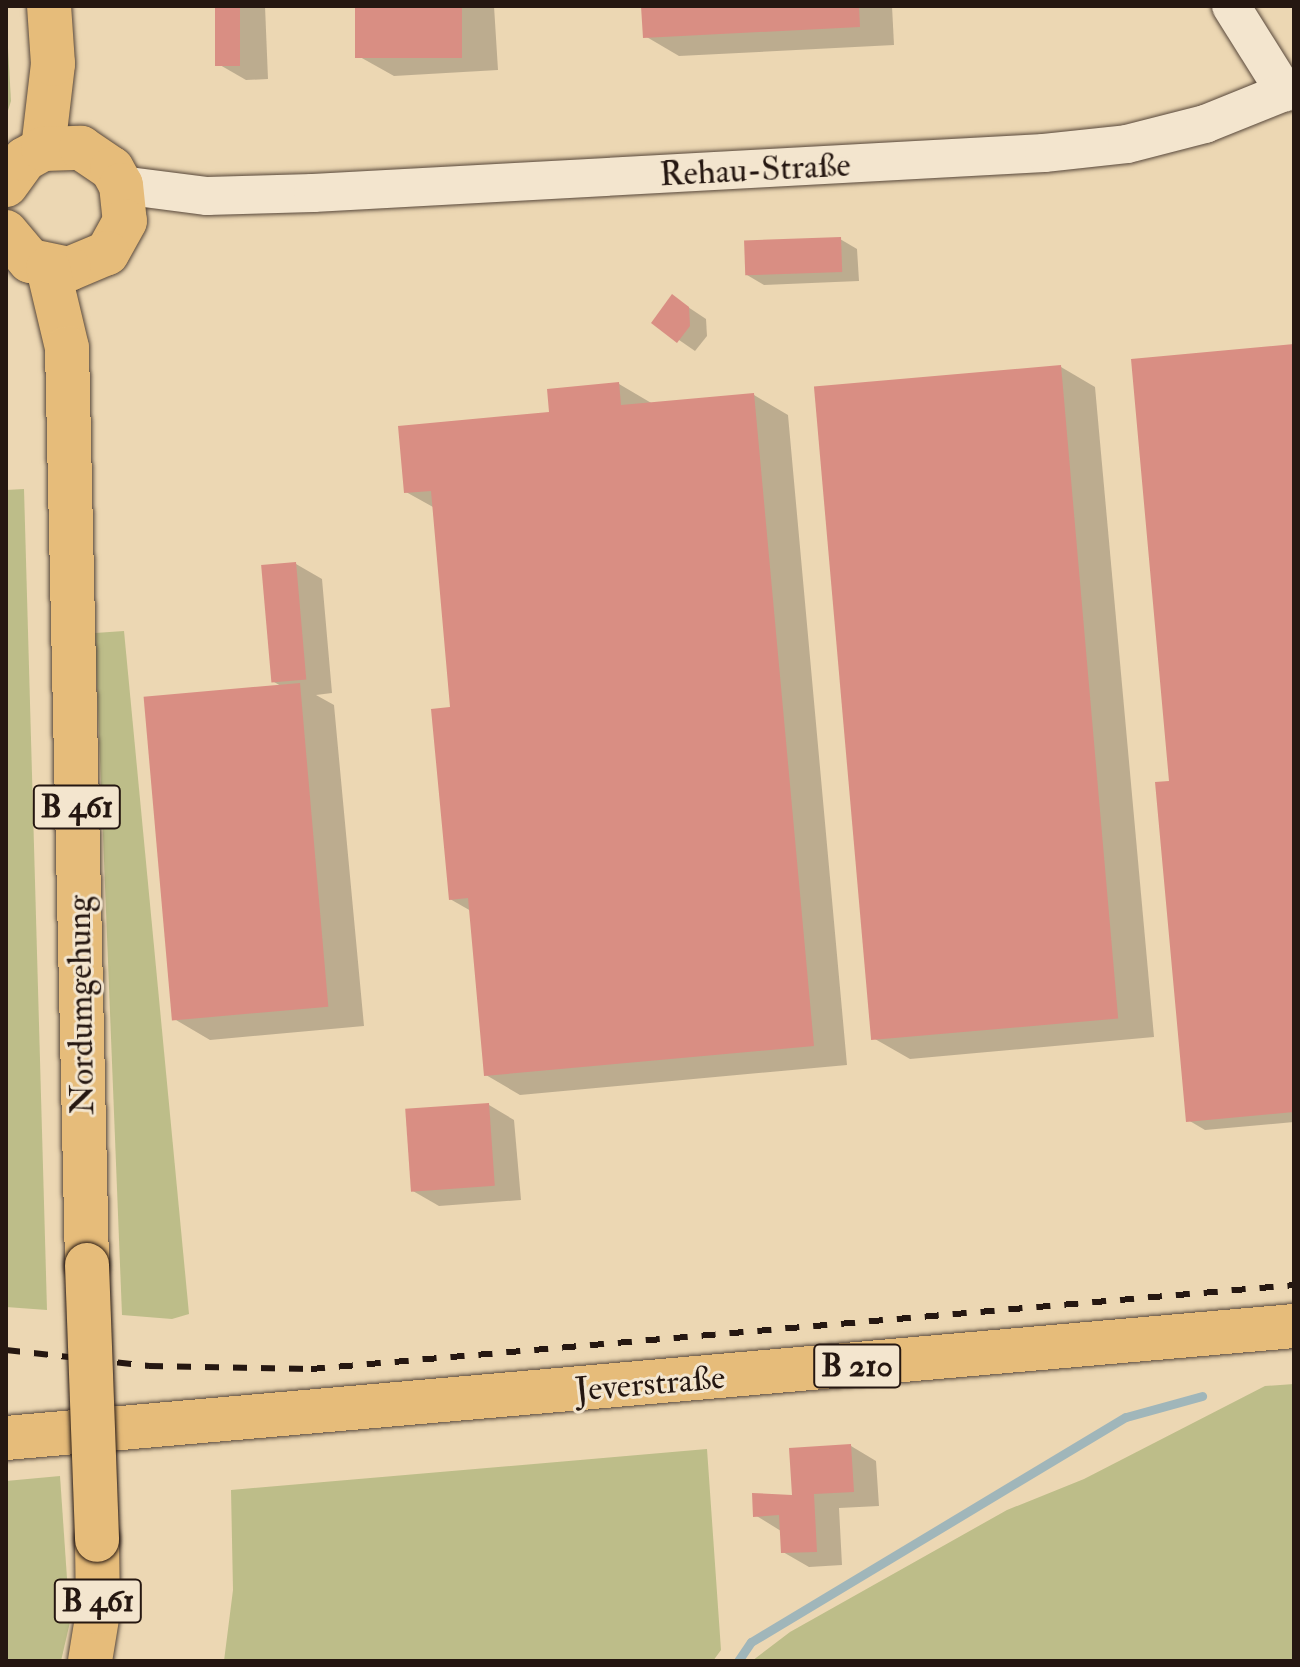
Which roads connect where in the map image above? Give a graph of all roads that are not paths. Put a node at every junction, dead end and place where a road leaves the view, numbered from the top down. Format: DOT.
graph roads {
  1 [pos="49,6"];
  2 [pos="1231,6"];
  3 [pos="1290,90"];
  4 [pos="62,148"];
  5 [pos="6,185"];
  6 [pos="123,203"];
  7 [pos="6,232"];
  8 [pos="91,264"];
  9 [pos="48,268"];
  10 [pos="67,348"];
  11 [pos="1294,1326"];
  12 [pos="6,1438"];
  13 [pos="90,1661"];
  1 -- 4 [label="main road"];
  2 -- 3 [label="street"];
  3 -- 6 [label="street, Rehau-Straße"];
  4 -- 5 [label="main road"];
  4 -- 6 [label="main road"];
  6 -- 8 [label="main road, Nordumgehung"];
  7 -- 9 [label="main road"];
  8 -- 9 [label="main road"];
  8 -- 10 [label="main road, Nordumgehung / B 461"];
  9 -- 10 [label="main road, Nordumgehung / B 461"];
  10 -- 13 [label="main road, Nordumgehung / B 461, bridge"];
  11 -- 12 [label="main road, Jeverstraße / B 210"];
}
